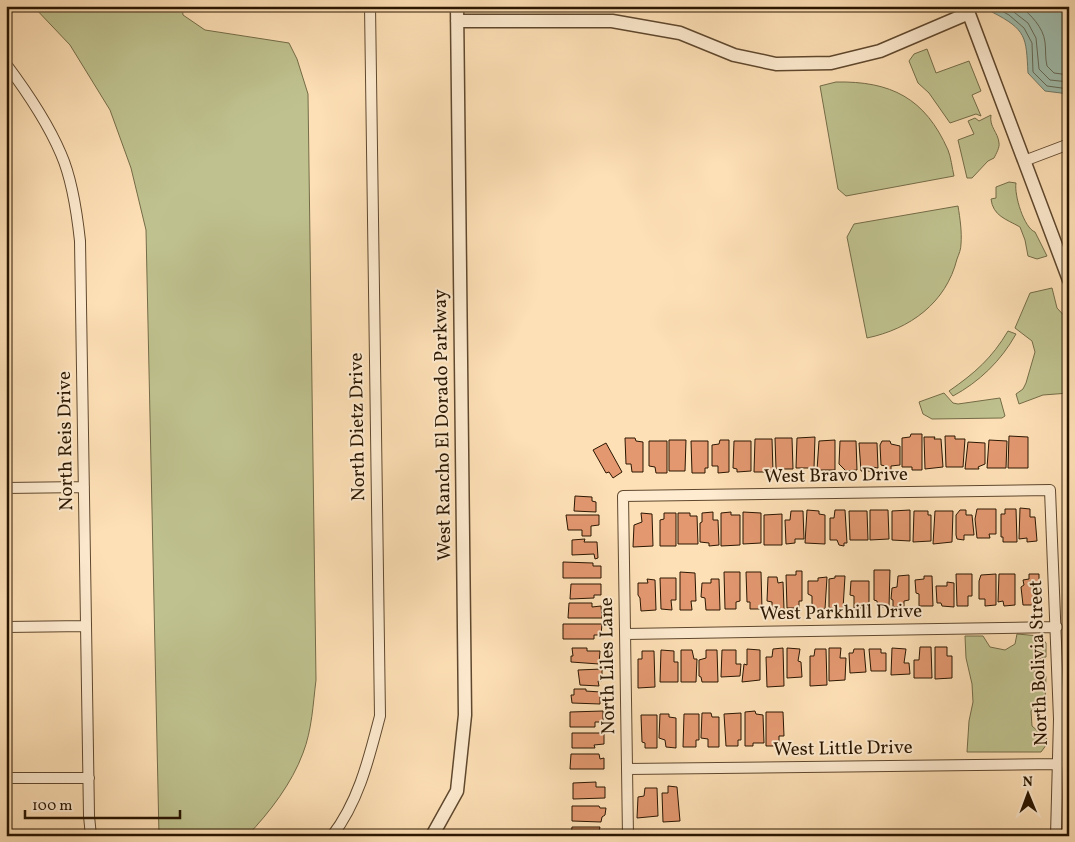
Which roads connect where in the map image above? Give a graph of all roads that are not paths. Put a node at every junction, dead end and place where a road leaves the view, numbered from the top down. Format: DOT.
graph roads {
  1 [pos="370,6"];
  2 [pos="457,6"];
  3 [pos="968,10"];
  4 [pos="457,21"];
  5 [pos="6,64"];
  6 [pos="1069,144"];
  7 [pos="1024,161"];
  8 [pos="1069,280"];
  9 [pos="84,487"];
  10 [pos="6,488"];
  11 [pos="1050,490"];
  12 [pos="623,496"];
  13 [pos="86,626"];
  14 [pos="6,627"];
  15 [pos="1057,627"];
  16 [pos="626,634"];
  17 [pos="1064,719"];
  18 [pos="1059,764"];
  19 [pos="627,769"];
  20 [pos="11,778"];
  21 [pos="89,778"];
  22 [pos="91,836"];
  23 [pos="332,836"];
  24 [pos="432,836"];
  25 [pos="628,836"];
  26 [pos="1056,836"];
  1 -- 23 [label="street, North Dietz Drive"];
  2 -- 4 [label="street, West Rancho El Dorado Parkway"];
  3 -- 4 [label="street"];
  3 -- 7 [label="street"];
  4 -- 24 [label="street, West Rancho El Dorado Parkway"];
  5 -- 9 [label="street, North Reis Drive"];
  6 -- 7 [label="street"];
  7 -- 8 [label="street"];
  9 -- 10 [label="street"];
  9 -- 13 [label="street, North Reis Drive"];
  11 -- 12 [label="street, West Bravo Drive"];
  11 -- 15 [label="street, North Bolivia Street"];
  12 -- 16 [label="street, North Liles Lane"];
  13 -- 14 [label="street"];
  13 -- 21 [label="street, North Reis Drive"];
  15 -- 16 [label="street, West Parkhill Drive"];
  15 -- 17 [label="street, North Bolivia Street"];
  16 -- 19 [label="street, North Liles Lane"];
  17 -- 18 [label="street, North Bolivia Street"];
  18 -- 19 [label="street, West Little Drive"];
  18 -- 26 [label="street, North Bolivia Street"];
  19 -- 25 [label="street, North Liles Lane"];
  20 -- 21 [label="street"];
  21 -- 22 [label="street, North Reis Drive"];
}
